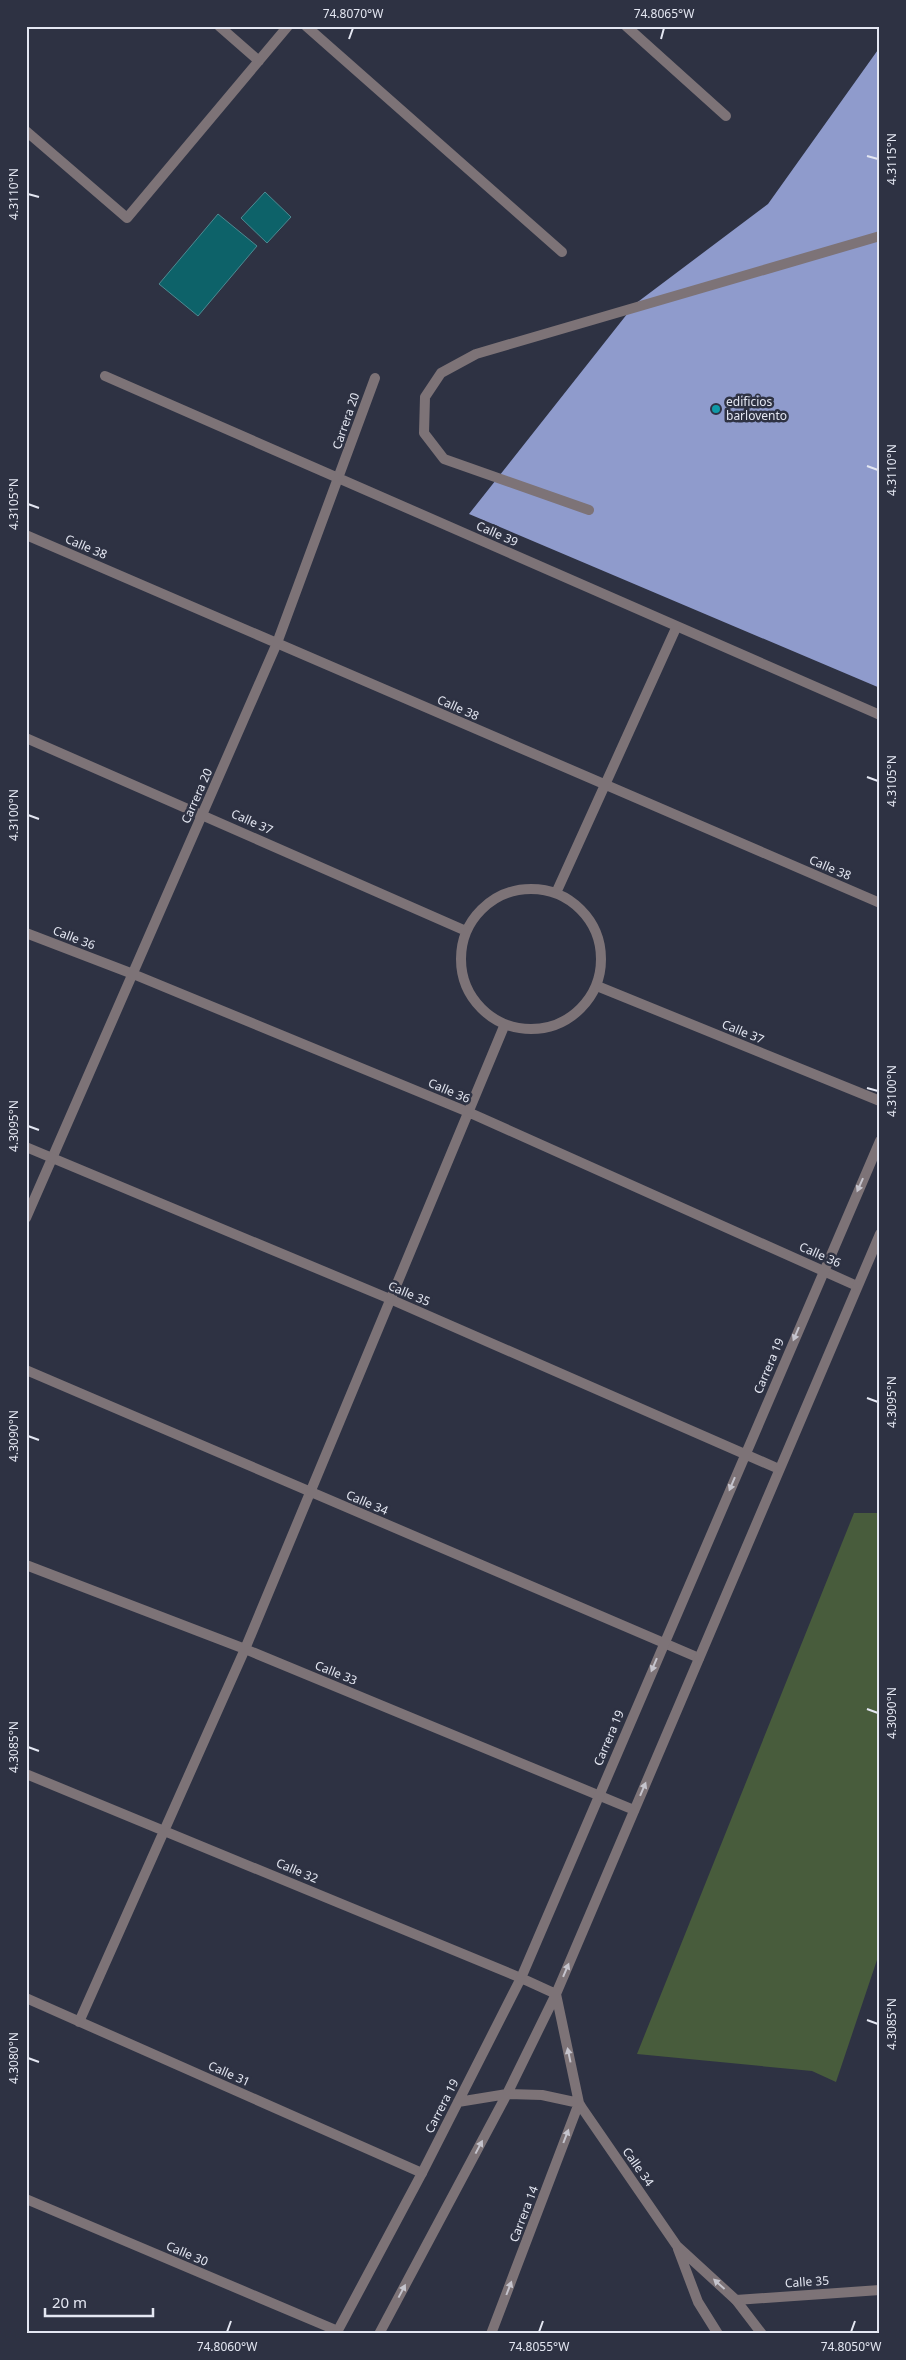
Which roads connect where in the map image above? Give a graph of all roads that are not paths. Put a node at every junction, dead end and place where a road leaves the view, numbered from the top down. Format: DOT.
graph roads {
  1 [pos="219,26"];
  2 [pos="288,26"];
  3 [pos="306,26"];
  4 [pos="626,26"];
  5 [pos="259,61"];
  6 [pos="726,116"];
  7 [pos="26,131"];
  8 [pos="880,236"];
  9 [pos="562,252"];
  10 [pos="105,376"];
  11 [pos="375,378"];
  12 [pos="340,478"];
  13 [pos="589,510"];
  14 [pos="26,535"];
  15 [pos="676,628"];
  16 [pos="277,643"];
  17 [pos="880,715"];
  18 [pos="26,738"];
  19 [pos="606,786"];
  20 [pos="203,814"];
  21 [pos="556,894"];
  22 [pos="880,903"];
  23 [pos="466,931"];
  24 [pos="26,932"];
  25 [pos="133,974"];
  26 [pos="597,986"];
  27 [pos="505,1024"];
  28 [pos="880,1101"];
  29 [pos="468,1112"];
  30 [pos="880,1140"];
  31 [pos="26,1147"];
  32 [pos="52,1158"];
  33 [pos="26,1218"];
  34 [pos="880,1234"];
  35 [pos="823,1270"];
  36 [pos="858,1286"];
  37 [pos="390,1300"];
  38 [pos="26,1370"];
  39 [pos="745,1454"];
  40 [pos="779,1469"];
  41 [pos="310,1492"];
  42 [pos="26,1565"];
  43 [pos="664,1643"];
  44 [pos="245,1649"];
  45 [pos="699,1658"];
  46 [pos="26,1774"];
  47 [pos="599,1794"];
  48 [pos="634,1810"];
  49 [pos="164,1830"];
  50 [pos="521,1978"];
  51 [pos="556,1994"];
  52 [pos="26,1998"];
  53 [pos="79,2022"];
  54 [pos="507,2094"];
  55 [pos="458,2102"];
  56 [pos="579,2103"];
  57 [pos="422,2174"];
  58 [pos="26,2199"];
  59 [pos="677,2246"];
  60 [pos="880,2290"];
  61 [pos="736,2300"];
  62 [pos="337,2332"];
  63 [pos="379,2334"];
  64 [pos="492,2334"];
  65 [pos="718,2334"];
  66 [pos="762,2334"];
  1 -- 5 [label="street"];
  2 -- 5 [label="street"];
  3 -- 9 [label="street"];
  4 -- 6 [label="street"];
  5 -- 7 [label="street"];
  8 -- 13 [label="street"];
  10 -- 12 [label="street, Calle 39"];
  11 -- 12 [label="street, Carrera 20"];
  12 -- 15 [label="street, Calle 39"];
  12 -- 16 [label="street, Carrera 20"];
  14 -- 16 [label="street, Calle 38"];
  15 -- 17 [label="street, Calle 39"];
  15 -- 19 [label="street"];
  16 -- 19 [label="street, Calle 38"];
  16 -- 20 [label="street, Carrera 20"];
  18 -- 20 [label="street, Calle 37"];
  19 -- 21 [label="street"];
  19 -- 22 [label="street, Calle 38"];
  20 -- 23 [label="street, Calle 37"];
  20 -- 25 [label="street, Carrera 20"];
  21 -- 23 [label="street"];
  21 -- 26 [label="street"];
  23 -- 27 [label="street"];
  24 -- 25 [label="street, Calle 36"];
  25 -- 29 [label="street, Calle 36"];
  25 -- 32 [label="street, Carrera 20"];
  26 -- 27 [label="street"];
  26 -- 28 [label="street, Calle 37"];
  27 -- 29 [label="street"];
  29 -- 35 [label="street, Calle 36"];
  29 -- 37 [label="street"];
  30 -- 35 [label="street, Carrera 19, one-way"];
  31 -- 32 [label="street, Calle 35"];
  32 -- 33 [label="street, Carrera 20"];
  32 -- 37 [label="street, Calle 35"];
  34 -- 36 [label="street"];
  35 -- 36 [label="street, Calle 36"];
  35 -- 39 [label="street, Carrera 19, one-way"];
  36 -- 40 [label="street"];
  37 -- 39 [label="street, Calle 35"];
  37 -- 41 [label="street"];
  38 -- 41 [label="street, Calle 34"];
  39 -- 40 [label="street, Calle 35"];
  39 -- 43 [label="street, Carrera 19, one-way"];
  40 -- 45 [label="street"];
  41 -- 43 [label="street, Calle 34"];
  41 -- 44 [label="street"];
  42 -- 44 [label="street, Calle 33"];
  43 -- 45 [label="street, Calle 34"];
  43 -- 47 [label="street, Carrera 19, one-way"];
  44 -- 47 [label="street, Calle 33"];
  44 -- 49 [label="street"];
  48 -- 45 [label="street, one-way"];
  46 -- 49 [label="street, Calle 32"];
  47 -- 48 [label="street, Calle 33"];
  47 -- 50 [label="street, Carrera 19"];
  51 -- 48 [label="street, one-way"];
  49 -- 50 [label="street, Calle 32"];
  49 -- 53 [label="street"];
  50 -- 51 [label="street, Calle 32"];
  50 -- 55 [label="street, Carrera 19"];
  51 -- 54 [label="street"];
  56 -- 51 [label="street, Calle 34, one-way"];
  52 -- 53 [label="street, Calle 31"];
  53 -- 57 [label="street, Calle 31"];
  54 -- 55 [label="street"];
  54 -- 56 [label="street"];
  63 -- 54 [label="street, one-way"];
  55 -- 57 [label="street, Carrera 19"];
  56 -- 59 [label="street, Calle 34"];
  64 -- 56 [label="street, Carrera 14, one-way"];
  57 -- 62 [label="street, Carrera 19"];
  58 -- 62 [label="street, Calle 30"];
  61 -- 59 [label="street, Calle 34, one-way"];
  59 -- 65 [label="street, Calle 34"];
  60 -- 61 [label="street, Calle 35"];
  61 -- 66 [label="street, Calle 34"];
}
